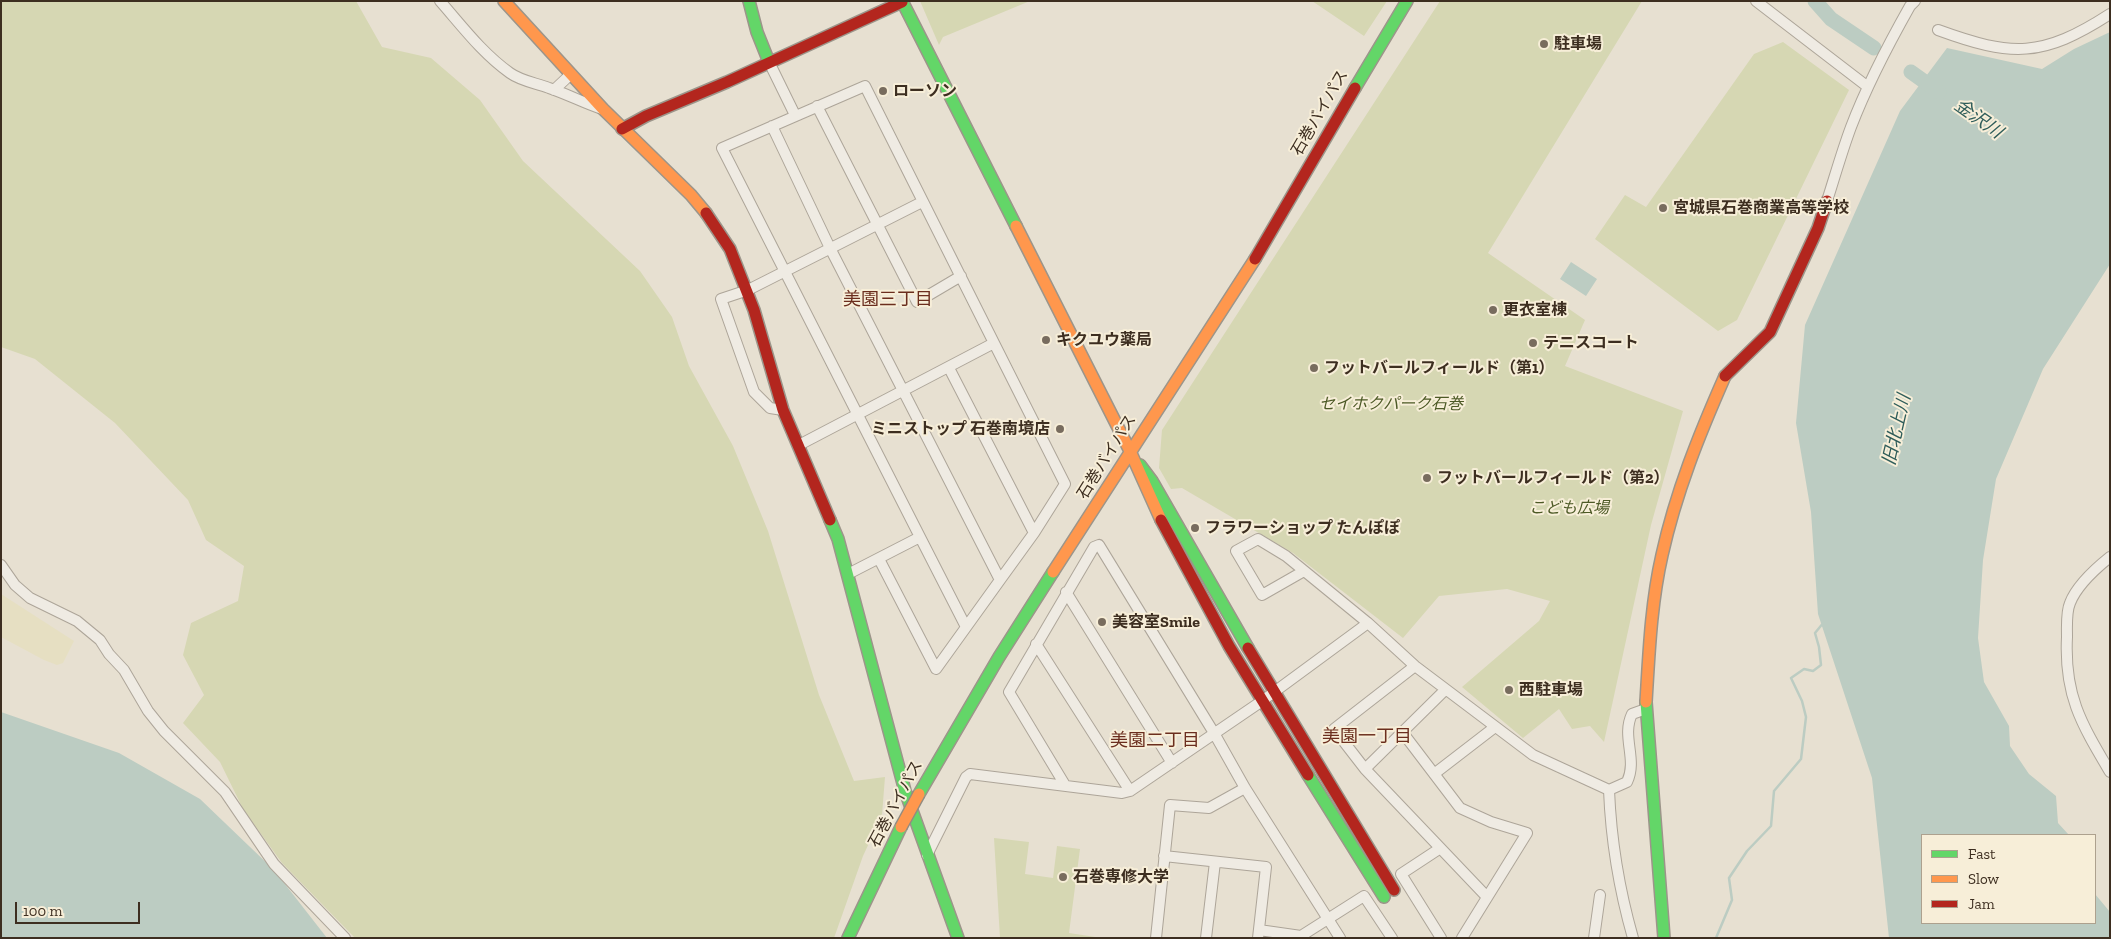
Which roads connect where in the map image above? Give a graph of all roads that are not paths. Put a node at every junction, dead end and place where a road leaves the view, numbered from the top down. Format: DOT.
graph roads {
  1 [pos="440,1"];
  2 [pos="504,1"];
  3 [pos="749,1"];
  4 [pos="1407,1"];
  5 [pos="1756,1"];
  6 [pos="1915,1"];
  7 [pos="902,2"];
  8 [pos="2110,14"];
  9 [pos="1938,30"];
  10 [pos="769,62"];
  11 [pos="571,74"];
  12 [pos="1868,87"];
  13 [pos="554,90"];
  14 [pos="818,106"];
  15 [pos="603,110"];
  16 [pos="795,115"];
  17 [pos="772,126"];
  18 [pos="622,129"];
  19 [pos="1827,200"];
  20 [pos="922,202"];
  21 [pos="876,225"];
  22 [pos="830,248"];
  23 [pos="784,271"];
  24 [pos="961,276"];
  25 [pos="748,290"];
  26 [pos="994,343"];
  27 [pos="948,368"];
  28 [pos="903,390"];
  29 [pos="783,410"];
  30 [pos="857,414"];
  31 [pos="799,445"];
  32 [pos="1130,451"];
  33 [pos="1034,532"];
  34 [pos="920,537"];
  35 [pos="2110,557"];
  36 [pos="879,559"];
  37 [pos="1,565"];
  38 [pos="1304,571"];
  39 [pos="848,574"];
  40 [pos="1000,580"];
  41 [pos="1066,592"];
  42 [pos="1368,623"];
  43 [pos="966,627"];
  44 [pos="1036,644"];
  45 [pos="1415,666"];
  46 [pos="1446,690"];
  47 [pos="1274,692"];
  48 [pos="1262,701"];
  49 [pos="1646,709"];
  50 [pos="1495,726"];
  51 [pos="1214,733"];
  52 [pos="1403,733"];
  53 [pos="1172,763"];
  54 [pos="1365,769"];
  55 [pos="2110,772"];
  56 [pos="1434,774"];
  57 [pos="1065,785"];
  58 [pos="1245,788"];
  59 [pos="1608,790"];
  60 [pos="1130,791"];
  61 [pos="1439,849"];
  62 [pos="927,854"];
  63 [pos="1164,856"];
  64 [pos="1215,862"];
  65 [pos="1406,883"];
  66 [pos="1389,893"];
  67 [pos="1600,894"];
  68 [pos="1487,897"];
  69 [pos="1371,904"];
  70 [pos="1328,917"];
  71 [pos="1259,934"];
  72 [pos="1301,937"];
  73 [pos="345,938"];
  74 [pos="848,938"];
  75 [pos="958,938"];
  76 [pos="1156,938"];
  77 [pos="1206,938"];
  78 [pos="1340,938"];
  79 [pos="1392,938"];
  80 [pos="1441,938"];
  81 [pos="1462,938"];
  82 [pos="1594,938"];
  83 [pos="1633,938"];
  84 [pos="1664,938"];
  1 -- 13 [label="street"];
  2 -- 11 [label="main road"];
  3 -- 10 [label="main road"];
  4 -- 32 [label="main road, 石巻バイパス"];
  5 -- 12 [label="street"];
  6 -- 12 [label="street"];
  7 -- 10 [label="main road"];
  7 -- 32 [label="main road"];
  8 -- 9 [label="street"];
  10 -- 16 [label="street"];
  10 -- 18 [label="main road"];
  11 -- 13 [label="street"];
  11 -- 15 [label="main road"];
  12 -- 19 [label="street"];
  13 -- 15 [label="street"];
  14 -- 16 [label="street"];
  14 -- 20 [label="street"];
  14 -- 21 [label="street"];
  15 -- 18 [label="main road"];
  16 -- 17 [label="street"];
  17 -- 22 [label="street"];
  17 -- 23 [label="street"];
  18 -- 25 [label="main road"];
  19 -- 49 [label="main road"];
  20 -- 21 [label="street"];
  20 -- 24 [label="street"];
  21 -- 22 [label="street"];
  21 -- 24 [label="street"];
  22 -- 23 [label="street"];
  22 -- 28 [label="street"];
  23 -- 25 [label="street"];
  23 -- 30 [label="street"];
  24 -- 26 [label="street"];
  25 -- 29 [label="main road"];
  25 -- 29 [label="street"];
  26 -- 27 [label="street"];
  26 -- 33 [label="street"];
  27 -- 28 [label="street"];
  27 -- 33 [label="street"];
  28 -- 30 [label="street"];
  28 -- 40 [label="street"];
  29 -- 31 [label="main road"];
  30 -- 31 [label="street"];
  30 -- 34 [label="street"];
  31 -- 39 [label="main road"];
  32 -- 47 [label="main road"];
  32 -- 48 [label="main road"];
  32 -- 74 [label="main road, 石巻バイパス, bridge"];
  33 -- 40 [label="street"];
  34 -- 36 [label="street"];
  34 -- 43 [label="street"];
  35 -- 55 [label="street"];
  36 -- 39 [label="street"];
  36 -- 43 [label="street"];
  37 -- 73 [label="street"];
  38 -- 38 [label="street"];
  38 -- 42 [label="street"];
  39 -- 62 [label="main road"];
  40 -- 43 [label="street"];
  41 -- 44 [label="street"];
  41 -- 51 [label="street"];
  41 -- 53 [label="street"];
  42 -- 45 [label="street"];
  42 -- 47 [label="street"];
  44 -- 57 [label="street"];
  44 -- 60 [label="street"];
  45 -- 46 [label="street"];
  45 -- 54 [label="street"];
  46 -- 50 [label="street"];
  46 -- 52 [label="street"];
  47 -- 48 [label="street"];
  47 -- 66 [label="main road"];
  48 -- 51 [label="street"];
  48 -- 66 [label="main road"];
  49 -- 59 [label="street"];
  49 -- 84 [label="main road"];
  50 -- 56 [label="street"];
  50 -- 59 [label="street"];
  51 -- 53 [label="street"];
  51 -- 58 [label="street"];
  52 -- 54 [label="street"];
  52 -- 56 [label="street"];
  53 -- 60 [label="street"];
  54 -- 61 [label="street"];
  56 -- 68 [label="street"];
  57 -- 60 [label="street"];
  57 -- 62 [label="street"];
  58 -- 63 [label="street"];
  58 -- 70 [label="street"];
  59 -- 83 [label="street"];
  61 -- 65 [label="street"];
  61 -- 68 [label="street"];
  62 -- 75 [label="main road"];
  63 -- 64 [label="street"];
  63 -- 76 [label="street"];
  64 -- 71 [label="street"];
  64 -- 77 [label="street"];
  65 -- 66 [label="street"];
  65 -- 80 [label="street"];
  66 -- 69 [label="street"];
  67 -- 82 [label="street"];
  68 -- 81 [label="street"];
  69 -- 70 [label="street"];
  69 -- 79 [label="street"];
  70 -- 72 [label="street"];
  70 -- 78 [label="street"];
  71 -- 72 [label="street"];
}
